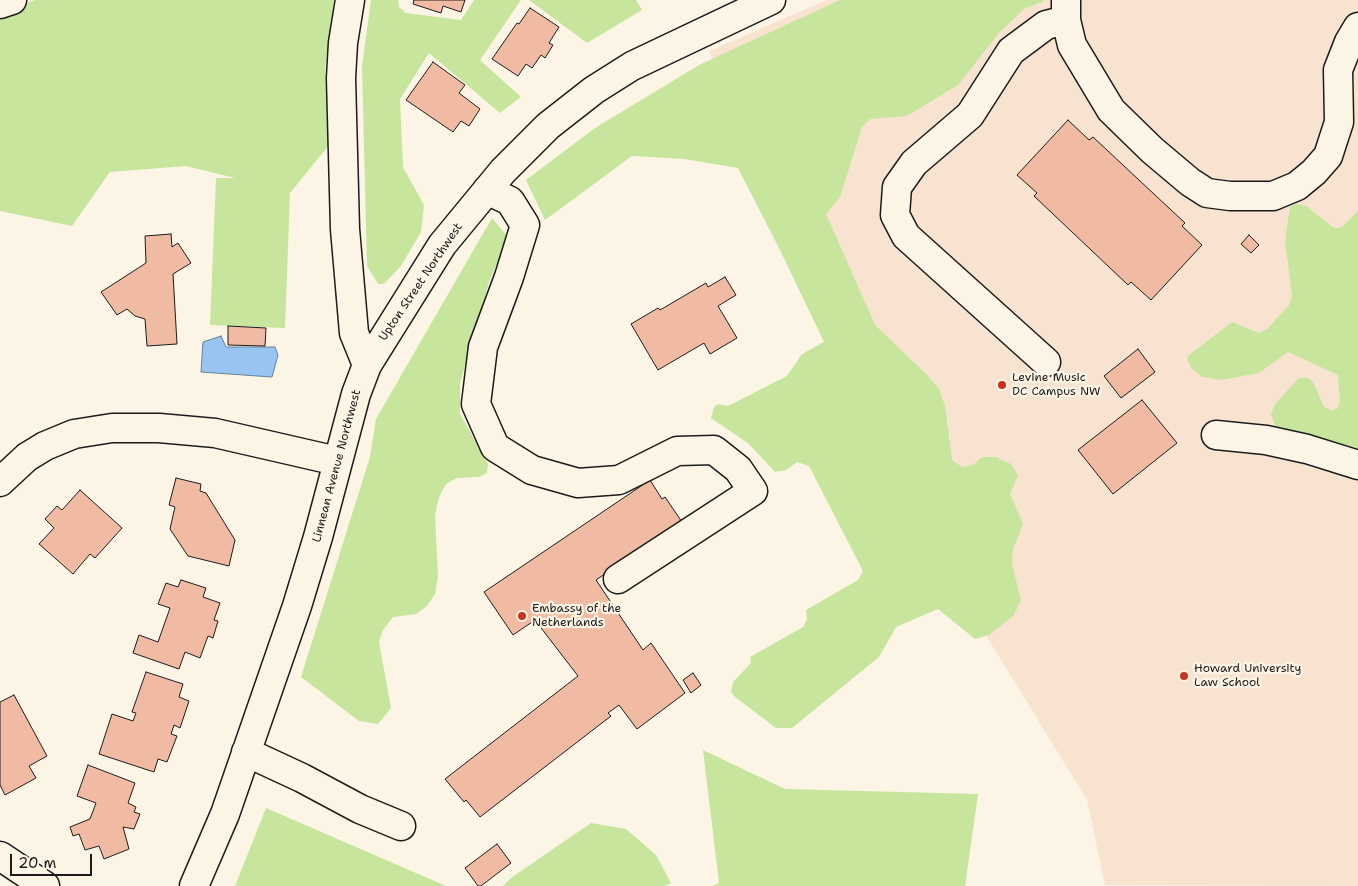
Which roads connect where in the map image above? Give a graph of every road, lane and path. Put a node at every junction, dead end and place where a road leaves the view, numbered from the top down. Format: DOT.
graph roads {
  1 [pos="12,0"];
  2 [pos="350,0"];
  3 [pos="771,0"];
  4 [pos="0,4"];
  5 [pos="1066,10"];
  6 [pos="1358,27"];
  7 [pos="486,190"];
  8 [pos="1046,362"];
  9 [pos="367,365"];
  10 [pos="1216,435"];
  11 [pos="337,461"];
  12 [pos="1358,465"];
  13 [pos="0,482"];
  14 [pos="618,579"];
  15 [pos="246,752"];
  16 [pos="401,826"];
  17 [pos="0,856"];
  18 [pos="45,886"];
  19 [pos="194,886"];
  1 -- 4 [label="street"];
  2 -- 9 [label="street"];
  3 -- 7 [label="street, Upton Street Northwest"];
  5 -- 6 [label="street"];
  5 -- 8 [label="street"];
  7 -- 9 [label="street, Upton Street Northwest"];
  7 -- 14 [label="street"];
  9 -- 11 [label="street, Linnean Avenue Northwest"];
  10 -- 12 [label="street"];
  11 -- 13 [label="street"];
  11 -- 15 [label="street, Linnean Avenue Northwest"];
  15 -- 16 [label="street"];
  15 -- 19 [label="street, Linnean Avenue Northwest"];
  17 -- 18 [label="street"];
}
